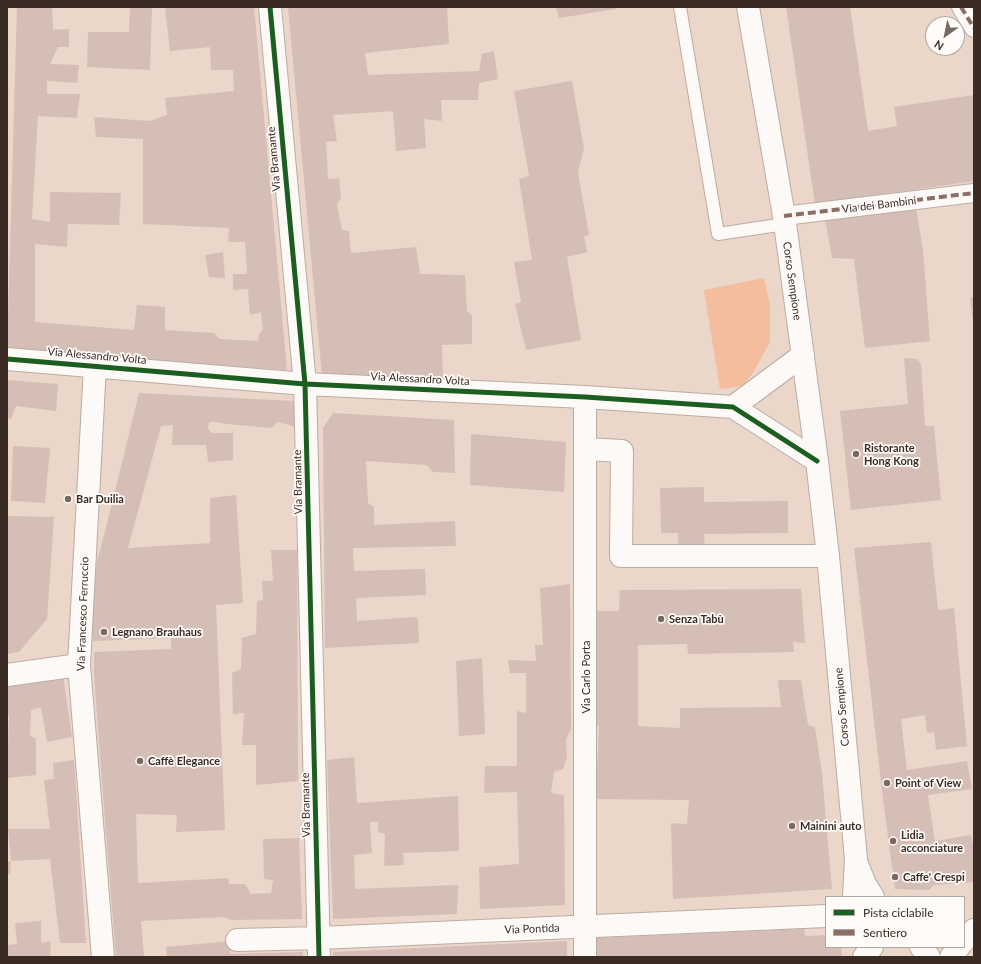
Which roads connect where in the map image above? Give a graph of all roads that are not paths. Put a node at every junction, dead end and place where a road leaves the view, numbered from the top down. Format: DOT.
graph roads {
  1 [pos="270,7"];
  2 [pos="680,7"];
  3 [pos="748,7"];
  4 [pos="961,7"];
  5 [pos="974,28"];
  6 [pos="974,193"];
  7 [pos="784,220"];
  8 [pos="802,355"];
  9 [pos="7,359"];
  10 [pos="95,366"];
  11 [pos="305,384"];
  12 [pos="585,397"];
  13 [pos="733,407"];
  14 [pos="586,450"];
  15 [pos="817,461"];
  16 [pos="828,556"];
  17 [pos="79,665"];
  18 [pos="7,675"];
  19 [pos="856,859"];
  20 [pos="854,896"];
  21 [pos="872,896"];
  22 [pos="825,916"];
  23 [pos="586,927"];
  24 [pos="974,930"];
  25 [pos="237,940"];
  26 [pos="965,940"];
  27 [pos="319,947"];
  28 [pos="871,948"];
  29 [pos="922,948"];
  30 [pos="958,948"];
  31 [pos="103,957"];
  32 [pos="585,957"];
  33 [pos="863,957"];
  34 [pos="929,957"];
  35 [pos="951,957"];
  1 -- 11 [label="street, Via Bramante"];
  2 -- 7 [label="lane"];
  3 -- 7 [label="street, Corso Sempione"];
  4 -- 5 [label="street"];
  6 -- 7 [label="street, Via dei Bambini"];
  7 -- 8 [label="street, Corso Sempione"];
  8 -- 13 [label="street"];
  8 -- 15 [label="street, Corso Sempione"];
  9 -- 10 [label="street, Via Alessandro Volta"];
  10 -- 11 [label="street, Via Alessandro Volta"];
  10 -- 17 [label="street, Via Francesco Ferruccio"];
  11 -- 12 [label="street, Via Alessandro Volta"];
  11 -- 27 [label="street, Via Bramante"];
  12 -- 13 [label="street, Via Alessandro Volta"];
  12 -- 14 [label="street, Via Carlo Porta"];
  13 -- 15 [label="street, Via Alessandro Volta"];
  14 -- 16 [label="street"];
  14 -- 23 [label="street, Via Carlo Porta"];
  15 -- 16 [label="street, Corso Sempione"];
  16 -- 19 [label="street, Corso Sempione"];
  17 -- 18 [label="street"];
  17 -- 31 [label="street, Via Francesco Ferruccio"];
  19 -- 20 [label="street, Corso Sempione"];
  19 -- 21 [label="street, Corso Sempione"];
  22 -- 23 [label="street, Via Pontida"];
  23 -- 27 [label="street, Via Pontida"];
  23 -- 32 [label="street, Via Carlo Porta"];
  24 -- 26 [label="street"];
  25 -- 27 [label="street, Via Pontida"];
  28 -- 33 [label="street"];
  29 -- 34 [label="street"];
  30 -- 35 [label="street"];
}
